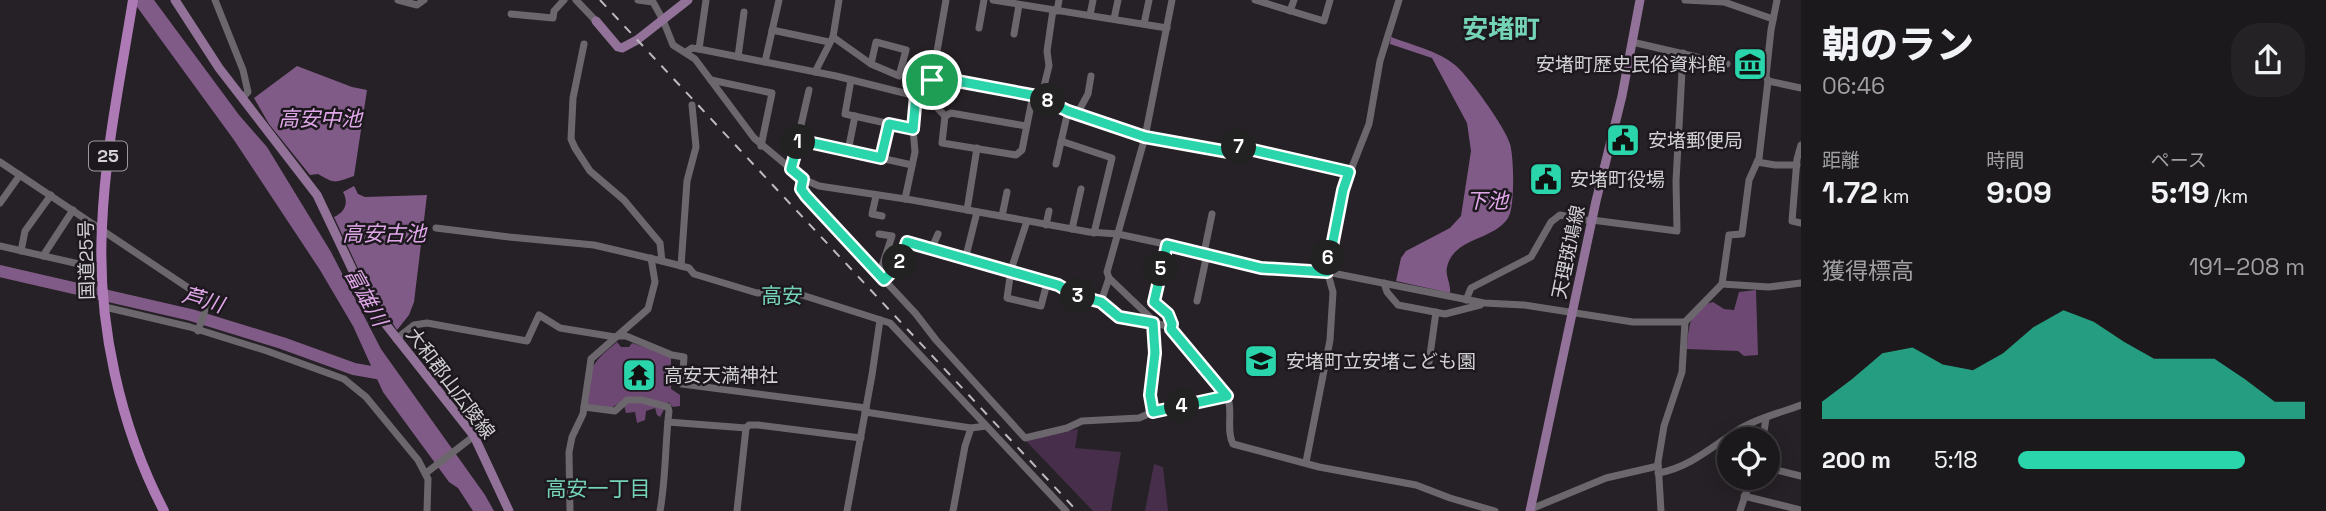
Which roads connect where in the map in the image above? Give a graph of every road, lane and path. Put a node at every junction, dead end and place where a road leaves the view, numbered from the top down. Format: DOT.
graph roads {
  1 [pos="133,0"];
  2 [pos="176,0"];
  3 [pos="215,0"];
  4 [pos="398,0"];
  5 [pos="424,0"];
  6 [pos="564,0"];
  7 [pos="576,0"];
  8 [pos="638,0"];
  9 [pos="688,0"];
  10 [pos="706,0"];
  11 [pos="779,0"];
  12 [pos="839,0"];
  13 [pos="946,0"];
  14 [pos="984,0"];
  15 [pos="993,0"];
  16 [pos="1050,0"];
  17 [pos="1059,0"];
  18 [pos="1093,0"];
  19 [pos="1118,0"];
  20 [pos="1149,0"];
  21 [pos="1172,0"];
  22 [pos="1255,0"];
  23 [pos="1294,0"];
  24 [pos="1330,0"];
  25 [pos="1399,0"];
  26 [pos="1640,0"];
  27 [pos="1685,0"];
  28 [pos="1777,0"];
  29 [pos="1017,3"];
  30 [pos="1053,10"];
  31 [pos="744,12"];
  32 [pos="1290,12"];
  33 [pos="511,14"];
  34 [pos="1090,15"];
  35 [pos="1114,19"];
  36 [pos="1773,19"];
  37 [pos="596,20"];
  38 [pos="663,20"];
  39 [pos="1144,24"];
  40 [pos="1167,27"];
  41 [pos="979,28"];
  42 [pos="772,30"];
  43 [pos="1014,34"];
  44 [pos="831,40"];
  45 [pos="1632,42"];
  46 [pos="584,44"];
  47 [pos="699,49"];
  48 [pos="686,52"];
  49 [pos="1683,54"];
  50 [pos="738,57"];
  51 [pos="765,62"];
  52 [pos="872,64"];
  53 [pos="1727,64"];
  54 [pos="815,72"];
  55 [pos="899,76"];
  56 [pos="1091,76"];
  57 [pos="711,80"];
  58 [pos="851,80"];
  59 [pos="932,80"];
  60 [pos="1768,82"];
  61 [pos="1801,88"];
  62 [pos="809,90"];
  63 [pos="895,92"];
  64 [pos="919,93"];
  65 [pos="1037,97"];
  66 [pos="242,98"];
  67 [pos="692,105"];
  68 [pos="1068,111"];
  69 [pos="1077,114"];
  70 [pos="855,116"];
  71 [pos="945,116"];
  72 [pos="889,124"];
  73 [pos="1026,126"];
  74 [pos="913,129"];
  75 [pos="1145,137"];
  76 [pos="799,140"];
  77 [pos="1061,141"];
  78 [pos="1801,145"];
  79 [pos="761,146"];
  80 [pos="977,148"];
  81 [pos="848,151"];
  82 [pos="881,158"];
  83 [pos="0,162"];
  84 [pos="1757,162"];
  85 [pos="1056,164"];
  86 [pos="912,165"];
  87 [pos="1797,165"];
  88 [pos="791,169"];
  89 [pos="1349,172"];
  90 [pos="20,175"];
  91 [pos="803,179"];
  92 [pos="1082,189"];
  93 [pos="1007,192"];
  94 [pos="51,195"];
  95 [pos="876,196"];
  96 [pos="905,199"];
  97 [pos="0,203"];
  98 [pos="74,210"];
  99 [pos="967,210"];
  100 [pos="1049,211"];
  101 [pos="977,212"];
  102 [pos="1212,214"];
  103 [pos="882,216"];
  104 [pos="1002,216"];
  105 [pos="1592,220"];
  106 [pos="1027,221"];
  107 [pos="1801,223"];
  108 [pos="1046,225"];
  109 [pos="436,228"];
  110 [pos="102,229"];
  111 [pos="1072,229"];
  112 [pos="1094,233"];
  113 [pos="879,234"];
  114 [pos="938,234"];
  115 [pos="1118,234"];
  116 [pos="1167,245"];
  117 [pos="0,246"];
  118 [pos="931,250"];
  119 [pos="21,251"];
  120 [pos="1206,253"];
  121 [pos="43,256"];
  122 [pos="651,258"];
  123 [pos="965,260"];
  124 [pos="662,261"];
  125 [pos="681,266"];
  126 [pos="101,269"];
  127 [pos="1012,270"];
  128 [pos="1327,272"];
  129 [pos="882,277"];
  130 [pos="1109,278"];
  131 [pos="1047,283"];
  132 [pos="1384,283"];
  133 [pos="1801,283"];
  134 [pos="1722,284"];
  135 [pos="1467,296"];
  136 [pos="1197,301"];
  137 [pos="1101,302"];
  138 [pos="1484,303"];
  139 [pos="105,305"];
  140 [pos="1436,312"];
  141 [pos="1573,313"];
  142 [pos="880,320"];
  143 [pos="1685,322"];
  144 [pos="1153,323"];
  145 [pos="1171,329"];
  146 [pos="199,330"];
  147 [pos="617,336"];
  148 [pos="396,339"];
  149 [pos="1429,362"];
  150 [pos="1227,396"];
  151 [pos="1801,405"];
  152 [pos="584,407"];
  153 [pos="866,410"];
  154 [pos="1153,412"];
  155 [pos="1766,418"];
  156 [pos="668,422"];
  157 [pos="986,426"];
  158 [pos="1765,427"];
  159 [pos="746,428"];
  160 [pos="971,428"];
  161 [pos="861,438"];
  162 [pos="470,439"];
  163 [pos="1306,462"];
  164 [pos="1658,470"];
  165 [pos="1780,471"];
  166 [pos="426,473"];
  167 [pos="1801,476"];
  168 [pos="1746,490"];
  169 [pos="1744,496"];
  170 [pos="160,510"];
  171 [pos="1531,510"];
  172 [pos="1801,510"];
  173 [pos="427,511"];
  174 [pos="509,511"];
  175 [pos="570,511"];
  176 [pos="660,511"];
  177 [pos="737,511"];
  178 [pos="847,511"];
  179 [pos="953,511"];
  180 [pos="1066,511"];
  181 [pos="1495,511"];
  182 [pos="1661,511"];
  183 [pos="1740,511"];
  1 -- 110 [label="highway, 国道25号 / 25"];
  2 -- 66 [label="main road, 大和郡山広陵線"];
  3 -- 66 [label="street"];
  4 -- 5 [label="street"];
  6 -- 33 [label="street"];
  7 -- 37 [label="street"];
  8 -- 38 [label="street"];
  9 -- 38 [label="main road"];
  10 -- 47 [label="street"];
  11 -- 42 [label="street"];
  12 -- 44 [label="street"];
  13 -- 59 [label="street"];
  14 -- 41 [label="street"];
  15 -- 29 [label="street"];
  16 -- 30 [label="street"];
  17 -- 30 [label="street"];
  18 -- 34 [label="street"];
  19 -- 35 [label="street"];
  20 -- 39 [label="street"];
  21 -- 40 [label="street"];
  22 -- 32 [label="street"];
  23 -- 32 [label="street"];
  24 -- 32 [label="street"];
  25 -- 89 [label="street"];
  26 -- 45 [label="main road, 天理斑鳩線"];
  27 -- 36 [label="street"];
  28 -- 36 [label="street"];
  29 -- 30 [label="street"];
  29 -- 43 [label="street"];
  30 -- 34 [label="street"];
  30 -- 65 [label="street"];
  31 -- 50 [label="street"];
  34 -- 35 [label="street"];
  35 -- 39 [label="street"];
  36 -- 60 [label="street"];
  37 -- 38 [label="main road"];
  38 -- 48 [label="street"];
  39 -- 40 [label="street"];
  40 -- 75 [label="street"];
  42 -- 44 [label="street"];
  42 -- 51 [label="street"];
  44 -- 52 [label="street"];
  44 -- 54 [label="street"];
  45 -- 49 [label="street"];
  45 -- 105 [label="main road, 天理斑鳩線"];
  46 -- 124 [label="street"];
  47 -- 48 [label="street"];
  47 -- 50 [label="street"];
  48 -- 57 [label="street"];
  49 -- 53 [label="street"];
  49 -- 105 [label="street"];
  50 -- 51 [label="street"];
  51 -- 54 [label="street"];
  52 -- 55 [label="street"];
  52 -- 55 [label="street"];
  54 -- 58 [label="street"];
  55 -- 63 [label="street"];
  56 -- 69 [label="street"];
  57 -- 79 [label="street"];
  57 -- 79 [label="street"];
  58 -- 63 [label="street"];
  58 -- 70 [label="street"];
  59 -- 64 [label="street"];
  59 -- 65 [label="street"];
  60 -- 61 [label="street"];
  60 -- 84 [label="street"];
  62 -- 76 [label="street"];
  63 -- 64 [label="street"];
  64 -- 71 [label="street"];
  64 -- 74 [label="street"];
  65 -- 68 [label="street"];
  65 -- 73 [label="street"];
  66 -- 148 [label="main road, 大和郡山広陵線"];
  67 -- 125 [label="street"];
  68 -- 69 [label="street"];
  68 -- 77 [label="street"];
  69 -- 75 [label="street"];
  70 -- 72 [label="street"];
  70 -- 81 [label="street"];
  71 -- 73 [label="street"];
  71 -- 80 [label="street"];
  72 -- 74 [label="street"];
  72 -- 82 [label="street"];
  73 -- 80 [label="street"];
  74 -- 86 [label="street"];
  75 -- 89 [label="street"];
  75 -- 115 [label="street"];
  76 -- 81 [label="street"];
  76 -- 88 [label="street"];
  77 -- 85 [label="street"];
  77 -- 112 [label="street"];
  78 -- 87 [label="street"];
  79 -- 88 [label="street"];
  80 -- 99 [label="street"];
  81 -- 82 [label="street"];
  82 -- 86 [label="street"];
  83 -- 90 [label="street"];
  84 -- 87 [label="street"];
  84 -- 134 [label="street"];
  86 -- 96 [label="street"];
  87 -- 107 [label="street"];
  88 -- 91 [label="street"];
  89 -- 128 [label="street"];
  90 -- 94 [label="street"];
  90 -- 97 [label="street"];
  91 -- 95 [label="street"];
  91 -- 129 [label="street"];
  92 -- 111 [label="street"];
  93 -- 104 [label="street"];
  94 -- 98 [label="street"];
  94 -- 119 [label="street"];
  95 -- 96 [label="street"];
  95 -- 103 [label="street"];
  96 -- 99 [label="street"];
  98 -- 110 [label="street"];
  98 -- 121 [label="street"];
  99 -- 101 [label="street"];
  100 -- 108 [label="street"];
  101 -- 104 [label="street"];
  101 -- 123 [label="street"];
  102 -- 120 [label="street"];
  104 -- 106 [label="street"];
  105 -- 135 [label="street"];
  105 -- 141 [label="main road, 天理斑鳩線"];
  106 -- 108 [label="street"];
  106 -- 127 [label="street"];
  108 -- 111 [label="street"];
  109 -- 122 [label="street"];
  110 -- 126 [label="highway, 国道25号 / 25"];
  110 -- 146 [label="street"];
  111 -- 112 [label="street"];
  112 -- 115 [label="street"];
  113 -- 129 [label="street"];
  114 -- 118 [label="street"];
  115 -- 116 [label="street"];
  115 -- 130 [label="street"];
  116 -- 120 [label="street"];
  116 -- 145 [label="street"];
  117 -- 119 [label="street"];
  118 -- 123 [label="street"];
  118 -- 129 [label="street"];
  119 -- 121 [label="street"];
  120 -- 128 [label="street"];
  120 -- 136 [label="street"];
  121 -- 126 [label="street"];
  122 -- 124 [label="street"];
  122 -- 147 [label="street"];
  123 -- 127 [label="street"];
  124 -- 125 [label="street"];
  125 -- 142 [label="street"];
  126 -- 139 [label="highway, 国道25号 / 25"];
  127 -- 131 [label="street"];
  127 -- 131 [label="street"];
  128 -- 132 [label="street"];
  128 -- 163 [label="street"];
  129 -- 154 [label="street"];
  130 -- 137 [label="street"];
  130 -- 144 [label="street"];
  131 -- 137 [label="street"];
  132 -- 135 [label="street"];
  132 -- 140 [label="street"];
  133 -- 134 [label="street"];
  134 -- 143 [label="street"];
  135 -- 138 [label="street"];
  137 -- 144 [label="street"];
  138 -- 140 [label="street"];
  138 -- 141 [label="street"];
  139 -- 146 [label="street"];
  139 -- 170 [label="highway, 国道25号 / 25"];
  140 -- 149 [label="street"];
  141 -- 143 [label="street"];
  141 -- 171 [label="main road, 天理斑鳩線"];
  142 -- 153 [label="street"];
  142 -- 157 [label="street"];
  143 -- 164 [label="street"];
  144 -- 145 [label="street"];
  144 -- 154 [label="street"];
  145 -- 150 [label="street"];
  146 -- 166 [label="street"];
  147 -- 148 [label="street"];
  147 -- 152 [label="street"];
  147 -- 153 [label="street"];
  148 -- 162 [label="main road, 大和郡山広陵線"];
  150 -- 154 [label="street"];
  150 -- 163 [label="street"];
  151 -- 155 [label="street"];
  152 -- 156 [label="street"];
  152 -- 175 [label="street"];
  153 -- 160 [label="street"];
  153 -- 161 [label="street"];
  155 -- 158 [label="street"];
  155 -- 164 [label="street"];
  156 -- 159 [label="street"];
  156 -- 176 [label="street"];
  157 -- 160 [label="street"];
  157 -- 180 [label="street"];
  159 -- 161 [label="street"];
  159 -- 177 [label="street"];
  160 -- 179 [label="street"];
  161 -- 178 [label="street"];
  162 -- 166 [label="street"];
  162 -- 174 [label="main road, 大和郡山広陵線"];
  163 -- 181 [label="street"];
  164 -- 171 [label="street"];
  164 -- 182 [label="street"];
  165 -- 167 [label="street"];
  166 -- 173 [label="street"];
  168 -- 169 [label="street"];
  169 -- 172 [label="street"];
  169 -- 183 [label="street"];
}
